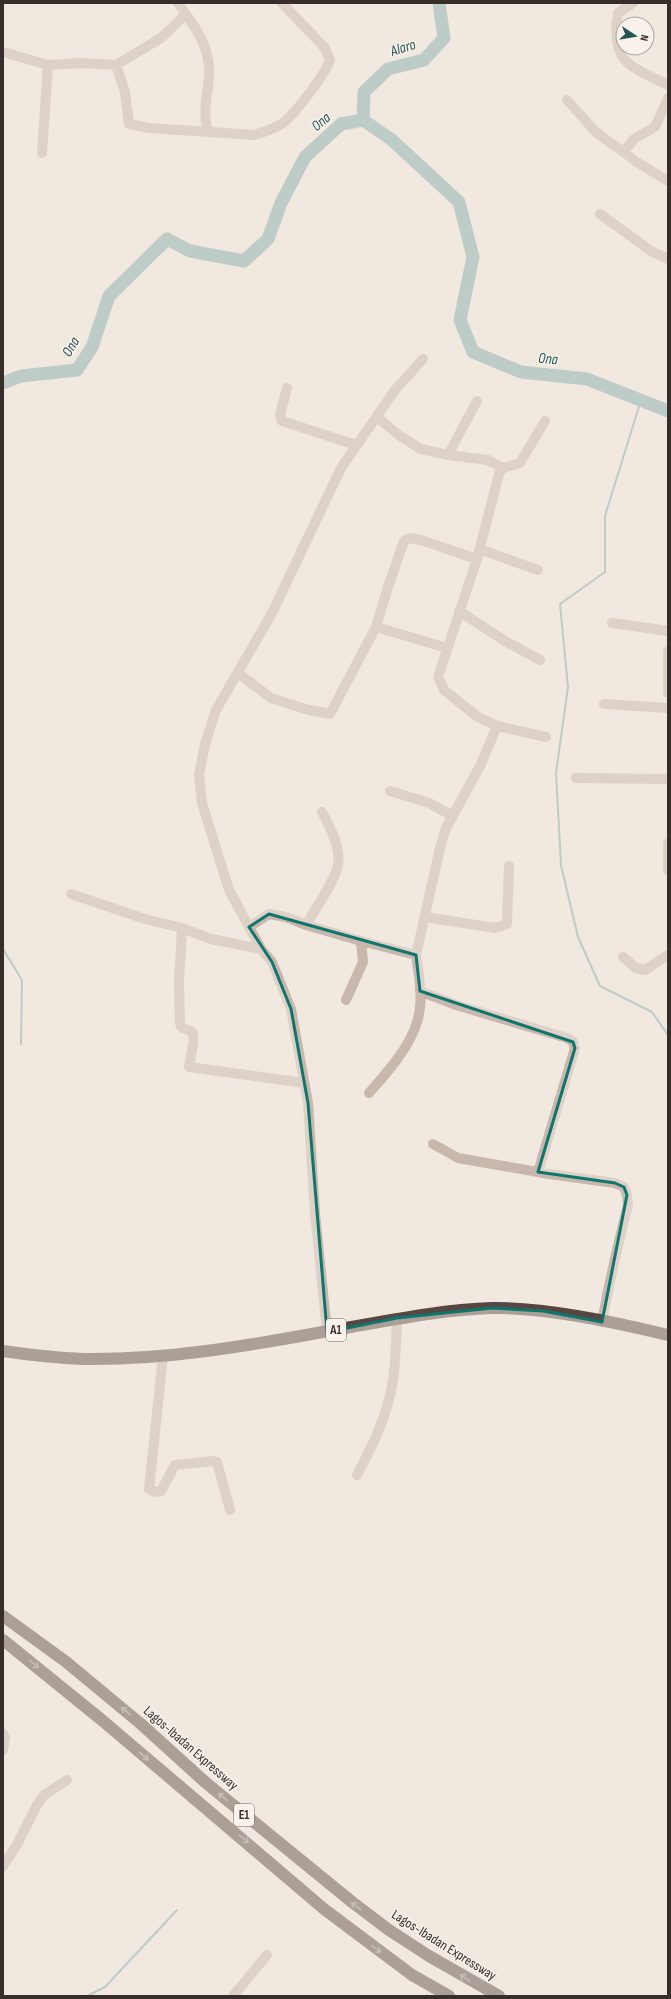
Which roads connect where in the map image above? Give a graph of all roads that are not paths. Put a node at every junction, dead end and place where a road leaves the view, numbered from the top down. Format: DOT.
graph roads {
  1 [pos="178,3"];
  2 [pos="282,3"];
  3 [pos="633,3"];
  4 [pos="186,14"];
  5 [pos="3,52"];
  6 [pos="48,65"];
  7 [pos="116,65"];
  8 [pos="668,85"];
  9 [pos="668,98"];
  10 [pos="567,100"];
  11 [pos="208,132"];
  12 [pos="624,152"];
  13 [pos="42,153"];
  14 [pos="668,181"];
  15 [pos="600,214"];
  16 [pos="668,259"];
  17 [pos="423,358"];
  18 [pos="287,388"];
  19 [pos="477,402"];
  20 [pos="377,417"];
  21 [pos="545,421"];
  22 [pos="356,445"];
  23 [pos="448,455"];
  24 [pos="503,468"];
  25 [pos="478,554"];
  26 [pos="538,570"];
  27 [pos="459,611"];
  28 [pos="612,623"];
  29 [pos="376,627"];
  30 [pos="668,631"];
  31 [pos="447,648"];
  32 [pos="668,651"];
  33 [pos="540,660"];
  34 [pos="238,673"];
  35 [pos="667,674"];
  36 [pos="668,693"];
  37 [pos="604,704"];
  38 [pos="668,708"];
  39 [pos="497,726"];
  40 [pos="546,737"];
  41 [pos="576,778"];
  42 [pos="668,779"];
  43 [pos="390,791"];
  44 [pos="322,812"];
  45 [pos="453,816"];
  46 [pos="668,843"];
  47 [pos="509,866"];
  48 [pos="668,871"];
  49 [pos="71,894"];
  50 [pos="425,917"];
  51 [pos="306,925"];
  52 [pos="249,926"];
  53 [pos="182,928"];
  54 [pos="361,941"];
  55 [pos="261,949"];
  56 [pos="416,955"];
  57 [pos="668,955"];
  58 [pos="623,957"];
  59 [pos="420,991"];
  60 [pos="346,1000"];
  61 [pos="304,1083"];
  62 [pos="369,1093"];
  63 [pos="433,1144"];
  64 [pos="538,1172"];
  65 [pos="397,1318"];
  66 [pos="602,1322"];
  67 [pos="327,1332"];
  68 [pos="668,1335"];
  69 [pos="3,1351"];
  70 [pos="163,1356"];
  71 [pos="357,1475"];
  72 [pos="230,1510"];
  73 [pos="3,1616"];
  74 [pos="3,1640"];
  75 [pos="3,1734"];
  76 [pos="3,1750"];
  77 [pos="67,1780"];
  78 [pos="3,1866"];
  79 [pos="267,1955"];
  80 [pos="233,1996"];
  81 [pos="449,1996"];
  82 [pos="499,1996"];
  1 -- 4 [label="street"];
  2 -- 11 [label="street"];
  3 -- 8 [label="street"];
  4 -- 7 [label="street"];
  4 -- 11 [label="street"];
  5 -- 6 [label="street"];
  6 -- 7 [label="street"];
  6 -- 13 [label="street"];
  7 -- 11 [label="street"];
  9 -- 12 [label="street"];
  10 -- 12 [label="street"];
  12 -- 14 [label="street"];
  15 -- 16 [label="street"];
  17 -- 20 [label="street"];
  18 -- 22 [label="street"];
  19 -- 23 [label="street"];
  20 -- 22 [label="street"];
  20 -- 23 [label="street"];
  21 -- 24 [label="street"];
  22 -- 34 [label="street"];
  23 -- 24 [label="street"];
  24 -- 25 [label="street"];
  25 -- 26 [label="street"];
  25 -- 27 [label="street"];
  25 -- 29 [label="street"];
  27 -- 31 [label="street"];
  27 -- 33 [label="street"];
  28 -- 30 [label="street"];
  29 -- 31 [label="street"];
  29 -- 34 [label="street"];
  31 -- 39 [label="street"];
  32 -- 35 [label="street"];
  34 -- 52 [label="street"];
  35 -- 36 [label="street"];
  37 -- 38 [label="street"];
  39 -- 40 [label="street"];
  39 -- 45 [label="street"];
  41 -- 42 [label="street"];
  43 -- 45 [label="street"];
  44 -- 51 [label="street"];
  45 -- 50 [label="street"];
  46 -- 48 [label="street"];
  47 -- 50 [label="street"];
  49 -- 53 [label="street"];
  50 -- 56 [label="street"];
  51 -- 52 [label="street"];
  51 -- 54 [label="street"];
  52 -- 55 [label="street"];
  53 -- 55 [label="street"];
  53 -- 61 [label="street"];
  54 -- 56 [label="street"];
  54 -- 60 [label="street"];
  55 -- 61 [label="street"];
  56 -- 59 [label="street"];
  57 -- 58 [label="street"];
  59 -- 62 [label="street"];
  59 -- 64 [label="street"];
  61 -- 67 [label="street"];
  63 -- 64 [label="street"];
  64 -- 66 [label="street"];
  65 -- 66 [label="highway, A1"];
  65 -- 67 [label="highway, A1"];
  65 -- 71 [label="street"];
  66 -- 68 [label="highway, A1"];
  67 -- 70 [label="highway, A1"];
  69 -- 70 [label="highway, A1"];
  70 -- 72 [label="street"];
  82 -- 73 [label="highway, Lagos-Ibadan Expressway / E1, one-way"];
  74 -- 81 [label="highway, E1, one-way"];
  75 -- 76 [label="street"];
  77 -- 78 [label="street"];
  79 -- 80 [label="street"];
}
